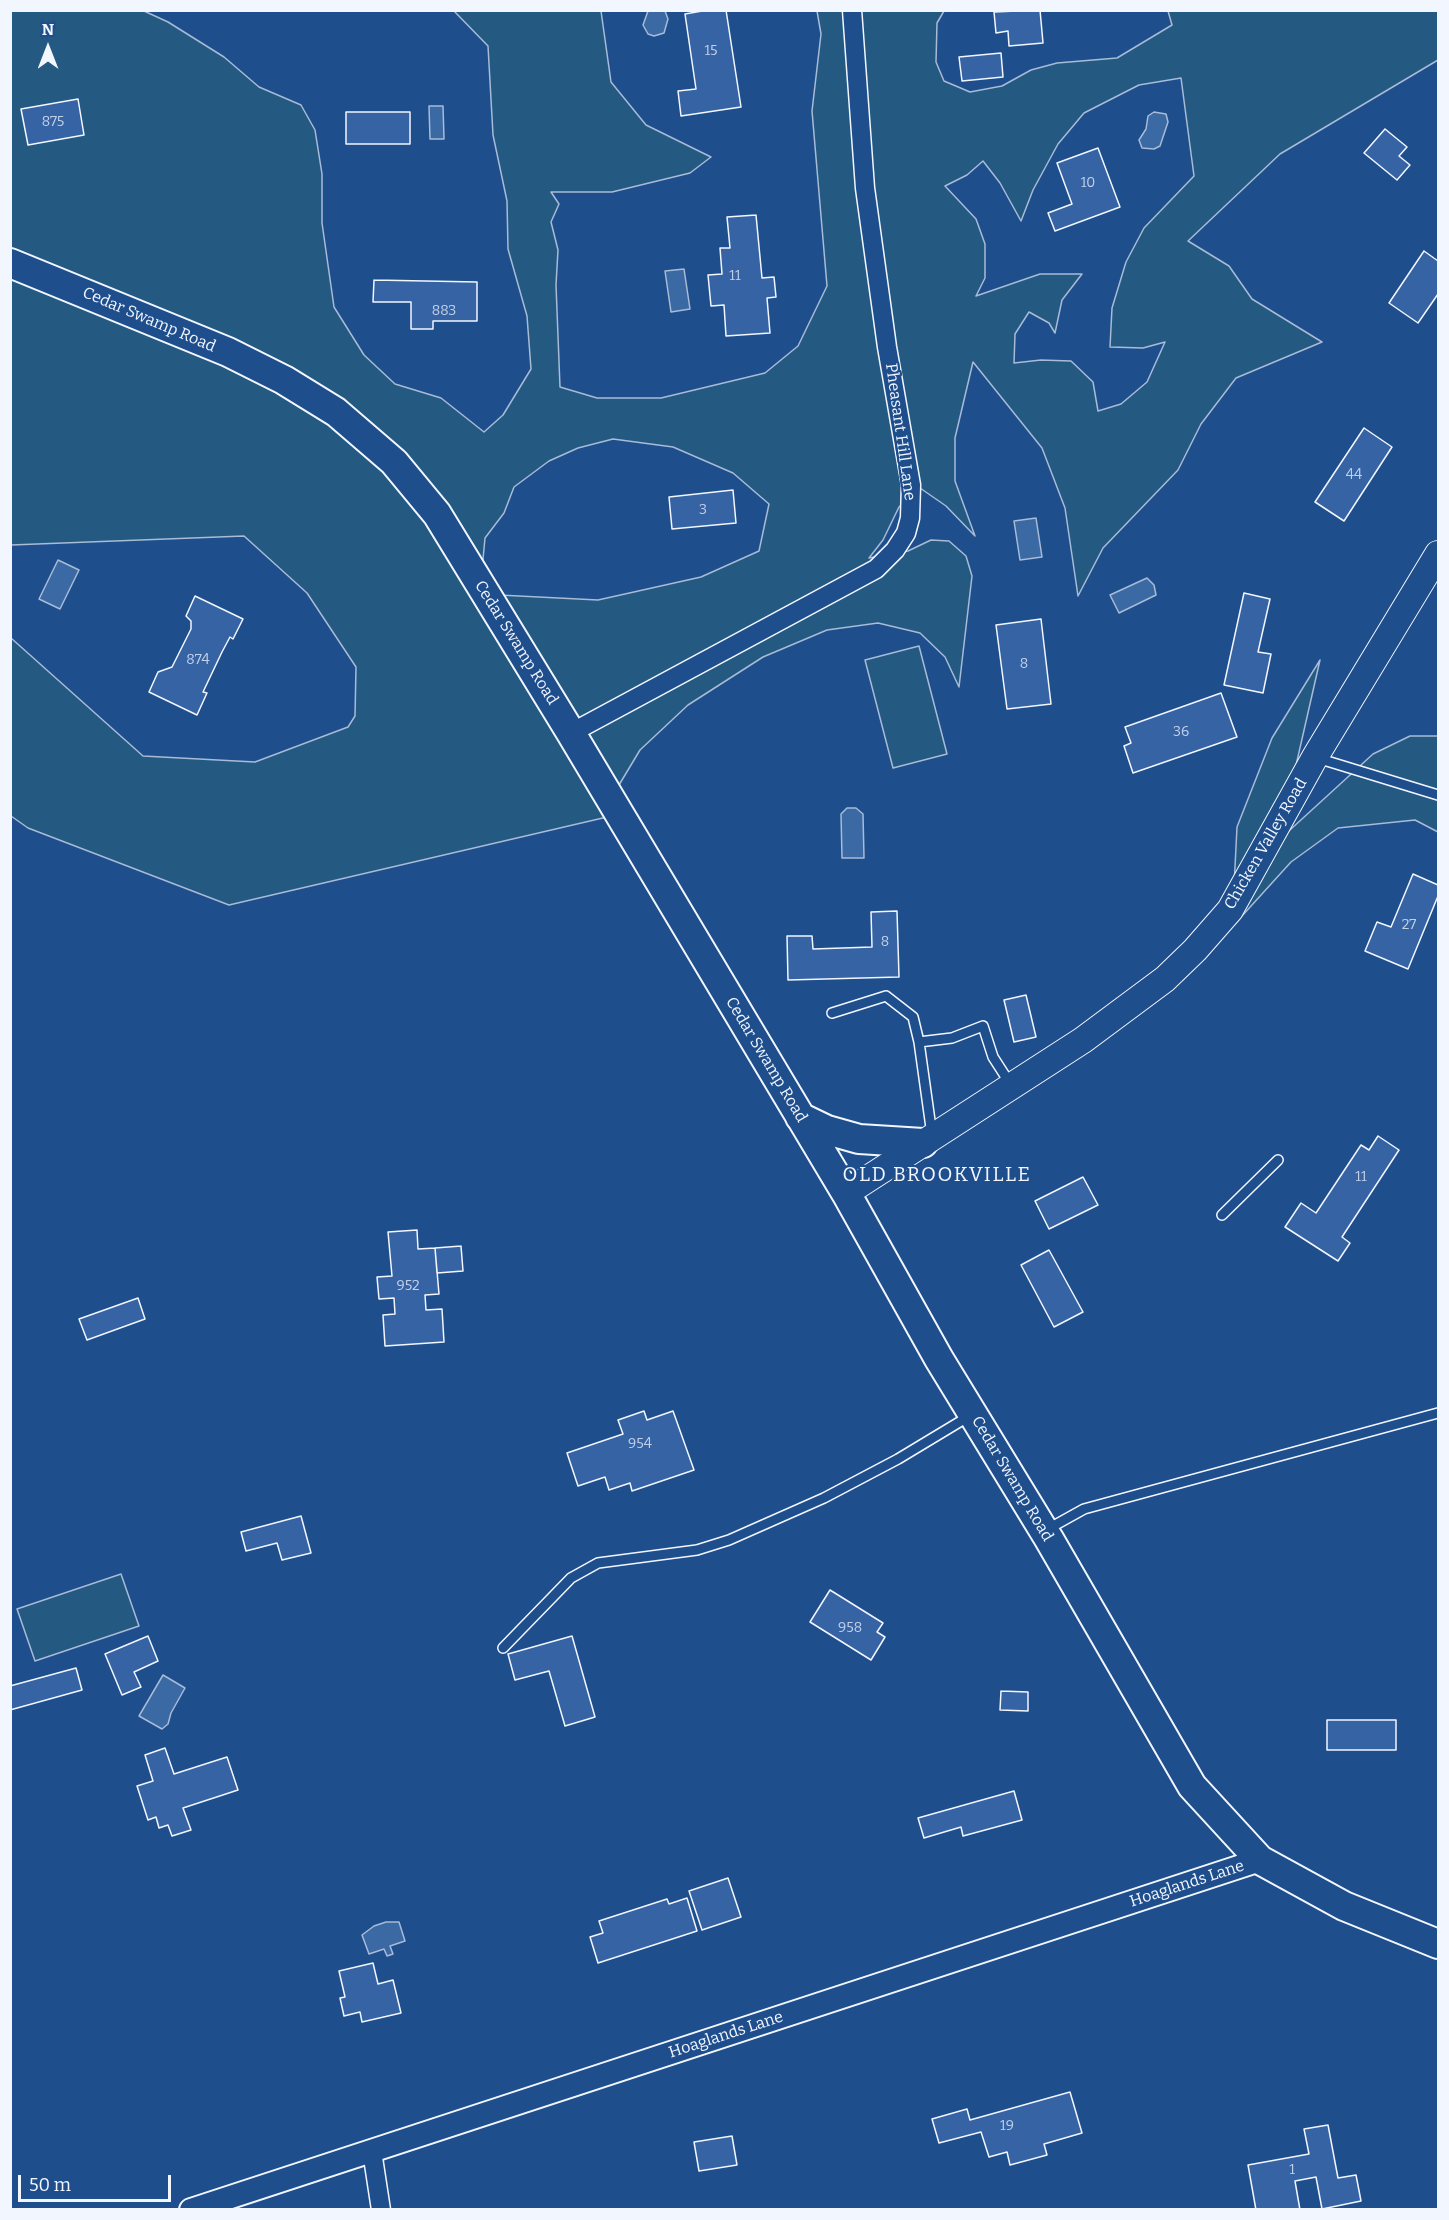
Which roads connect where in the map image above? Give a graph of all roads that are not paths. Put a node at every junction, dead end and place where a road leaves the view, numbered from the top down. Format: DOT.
graph roads {
  1 [pos="852,10"];
  2 [pos="10,263"];
  3 [pos="1438,554"];
  4 [pos="571,733"];
  5 [pos="1315,758"];
  6 [pos="1438,795"];
  7 [pos="832,1012"];
  8 [pos="920,1042"];
  9 [pos="1012,1086"];
  10 [pos="800,1117"];
  11 [pos="928,1140"];
  12 [pos="1278,1160"];
  13 [pos="846,1193"];
  14 [pos="1222,1215"];
  15 [pos="973,1413"];
  16 [pos="1438,1413"];
  17 [pos="1044,1530"];
  18 [pos="503,1648"];
  19 [pos="1260,1860"];
  20 [pos="1438,1944"];
  21 [pos="372,2151"];
  22 [pos="191,2210"];
  23 [pos="381,2210"];
  1 -- 4 [label="street, Pheasant Hill Lane"];
  2 -- 4 [label="main road, Cedar Swamp Road"];
  3 -- 5 [label="main road, Chicken Valley Road"];
  4 -- 10 [label="main road, Cedar Swamp Road"];
  5 -- 6 [label="lane"];
  5 -- 9 [label="main road, Chicken Valley Road"];
  7 -- 8 [label="lane"];
  8 -- 9 [label="lane"];
  8 -- 11 [label="lane"];
  9 -- 11 [label="main road, Chicken Valley Road"];
  10 -- 11 [label="main road"];
  10 -- 13 [label="main road, Cedar Swamp Road"];
  11 -- 13 [label="main road, Chicken Valley Road"];
  12 -- 14 [label="lane"];
  13 -- 15 [label="main road, Cedar Swamp Road"];
  15 -- 17 [label="main road, Cedar Swamp Road"];
  15 -- 18 [label="lane"];
  16 -- 17 [label="lane"];
  17 -- 19 [label="main road, Cedar Swamp Road"];
  19 -- 20 [label="main road, Cedar Swamp Road"];
  19 -- 21 [label="street, Hoaglands Lane"];
  21 -- 22 [label="street, Hoaglands Lane"];
  21 -- 23 [label="street"];
}
